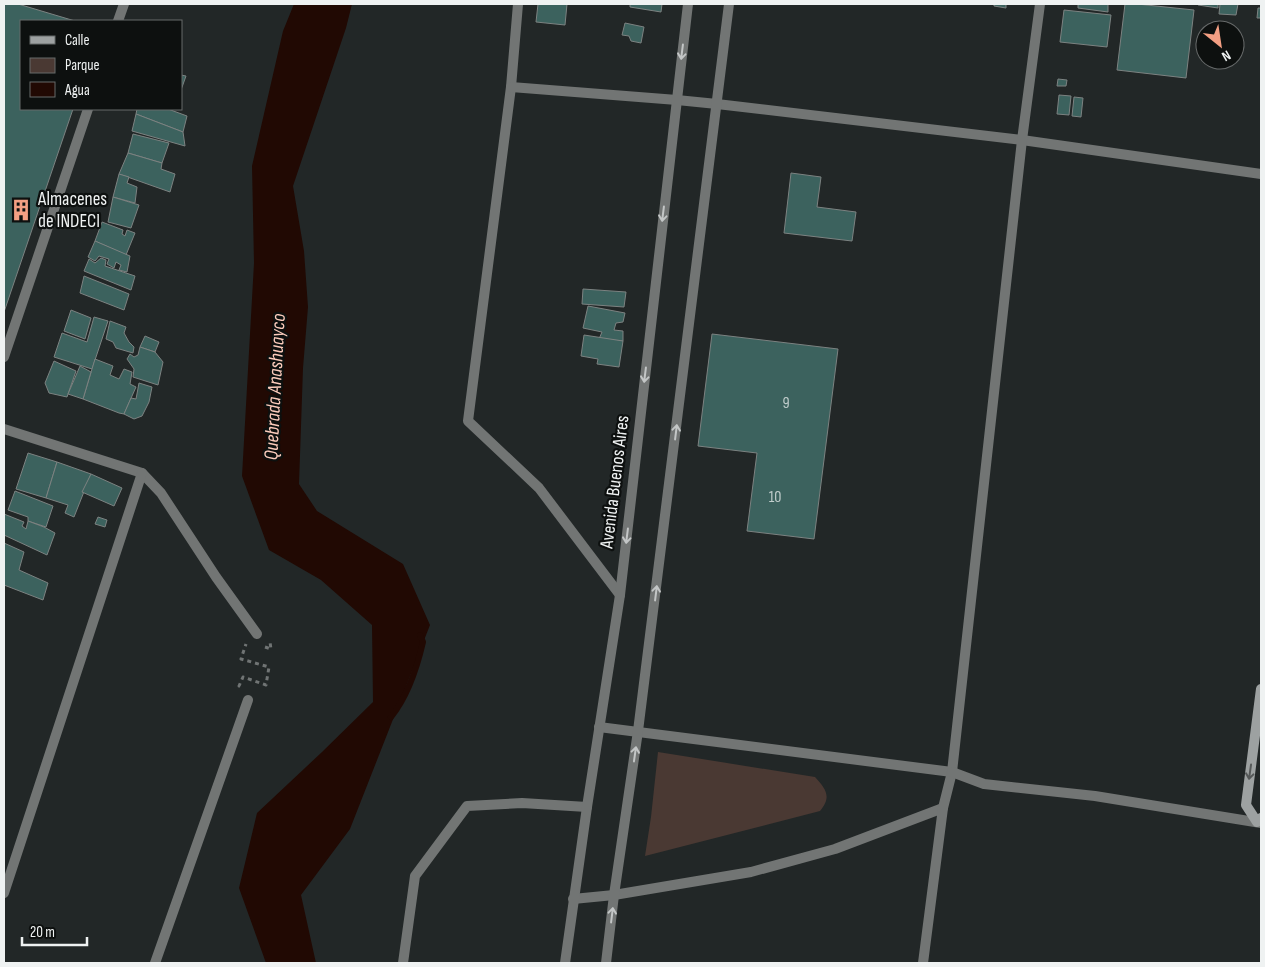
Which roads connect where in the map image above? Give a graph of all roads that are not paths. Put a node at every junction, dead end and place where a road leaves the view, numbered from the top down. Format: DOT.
graph roads {
  1 [pos="124,4"];
  2 [pos="518,4"];
  3 [pos="688,4"];
  4 [pos="729,4"];
  5 [pos="1040,4"];
  6 [pos="118,20"];
  7 [pos="511,87"];
  8 [pos="676,100"];
  9 [pos="717,104"];
  10 [pos="88,110"];
  11 [pos="1022,140"];
  12 [pos="1261,174"];
  13 [pos="4,356"];
  14 [pos="4,429"];
  15 [pos="142,473"];
  16 [pos="620,595"];
  17 [pos="258,634"];
  18 [pos="1261,689"];
  19 [pos="248,700"];
  20 [pos="599,727"];
  21 [pos="638,731"];
  22 [pos="1257,750"];
  23 [pos="952,772"];
  24 [pos="587,807"];
  25 [pos="943,808"];
  26 [pos="1260,821"];
  27 [pos="4,893"];
  28 [pos="614,895"];
  29 [pos="573,899"];
  30 [pos="155,963"];
  31 [pos="403,963"];
  32 [pos="565,963"];
  33 [pos="606,963"];
  34 [pos="923,963"];
  1 -- 6 [label="street"];
  2 -- 7 [label="street"];
  3 -- 8 [label="street, Avenida Buenos Aires, one-way"];
  4 -- 9 [label="street"];
  5 -- 11 [label="street"];
  7 -- 8 [label="street"];
  7 -- 16 [label="street"];
  8 -- 9 [label="street"];
  8 -- 16 [label="street, Avenida Buenos Aires, one-way"];
  9 -- 11 [label="street"];
  21 -- 9 [label="street, one-way"];
  10 -- 13 [label="street"];
  11 -- 12 [label="street"];
  11 -- 23 [label="street"];
  14 -- 15 [label="street"];
  15 -- 17 [label="street"];
  15 -- 27 [label="street"];
  16 -- 20 [label="street, Avenida Buenos Aires"];
  18 -- 22 [label="main road"];
  19 -- 30 [label="street"];
  20 -- 21 [label="street"];
  20 -- 24 [label="street, Avenida Buenos Aires"];
  21 -- 23 [label="street"];
  28 -- 21 [label="street, one-way"];
  22 -- 26 [label="main road, one-way"];
  23 -- 25 [label="street"];
  23 -- 26 [label="street"];
  24 -- 29 [label="street, Avenida Buenos Aires"];
  24 -- 31 [label="street"];
  25 -- 28 [label="street"];
  25 -- 34 [label="street"];
  28 -- 29 [label="street"];
  33 -- 28 [label="street, one-way"];
  29 -- 32 [label="street, Avenida Buenos Aires"];
}
